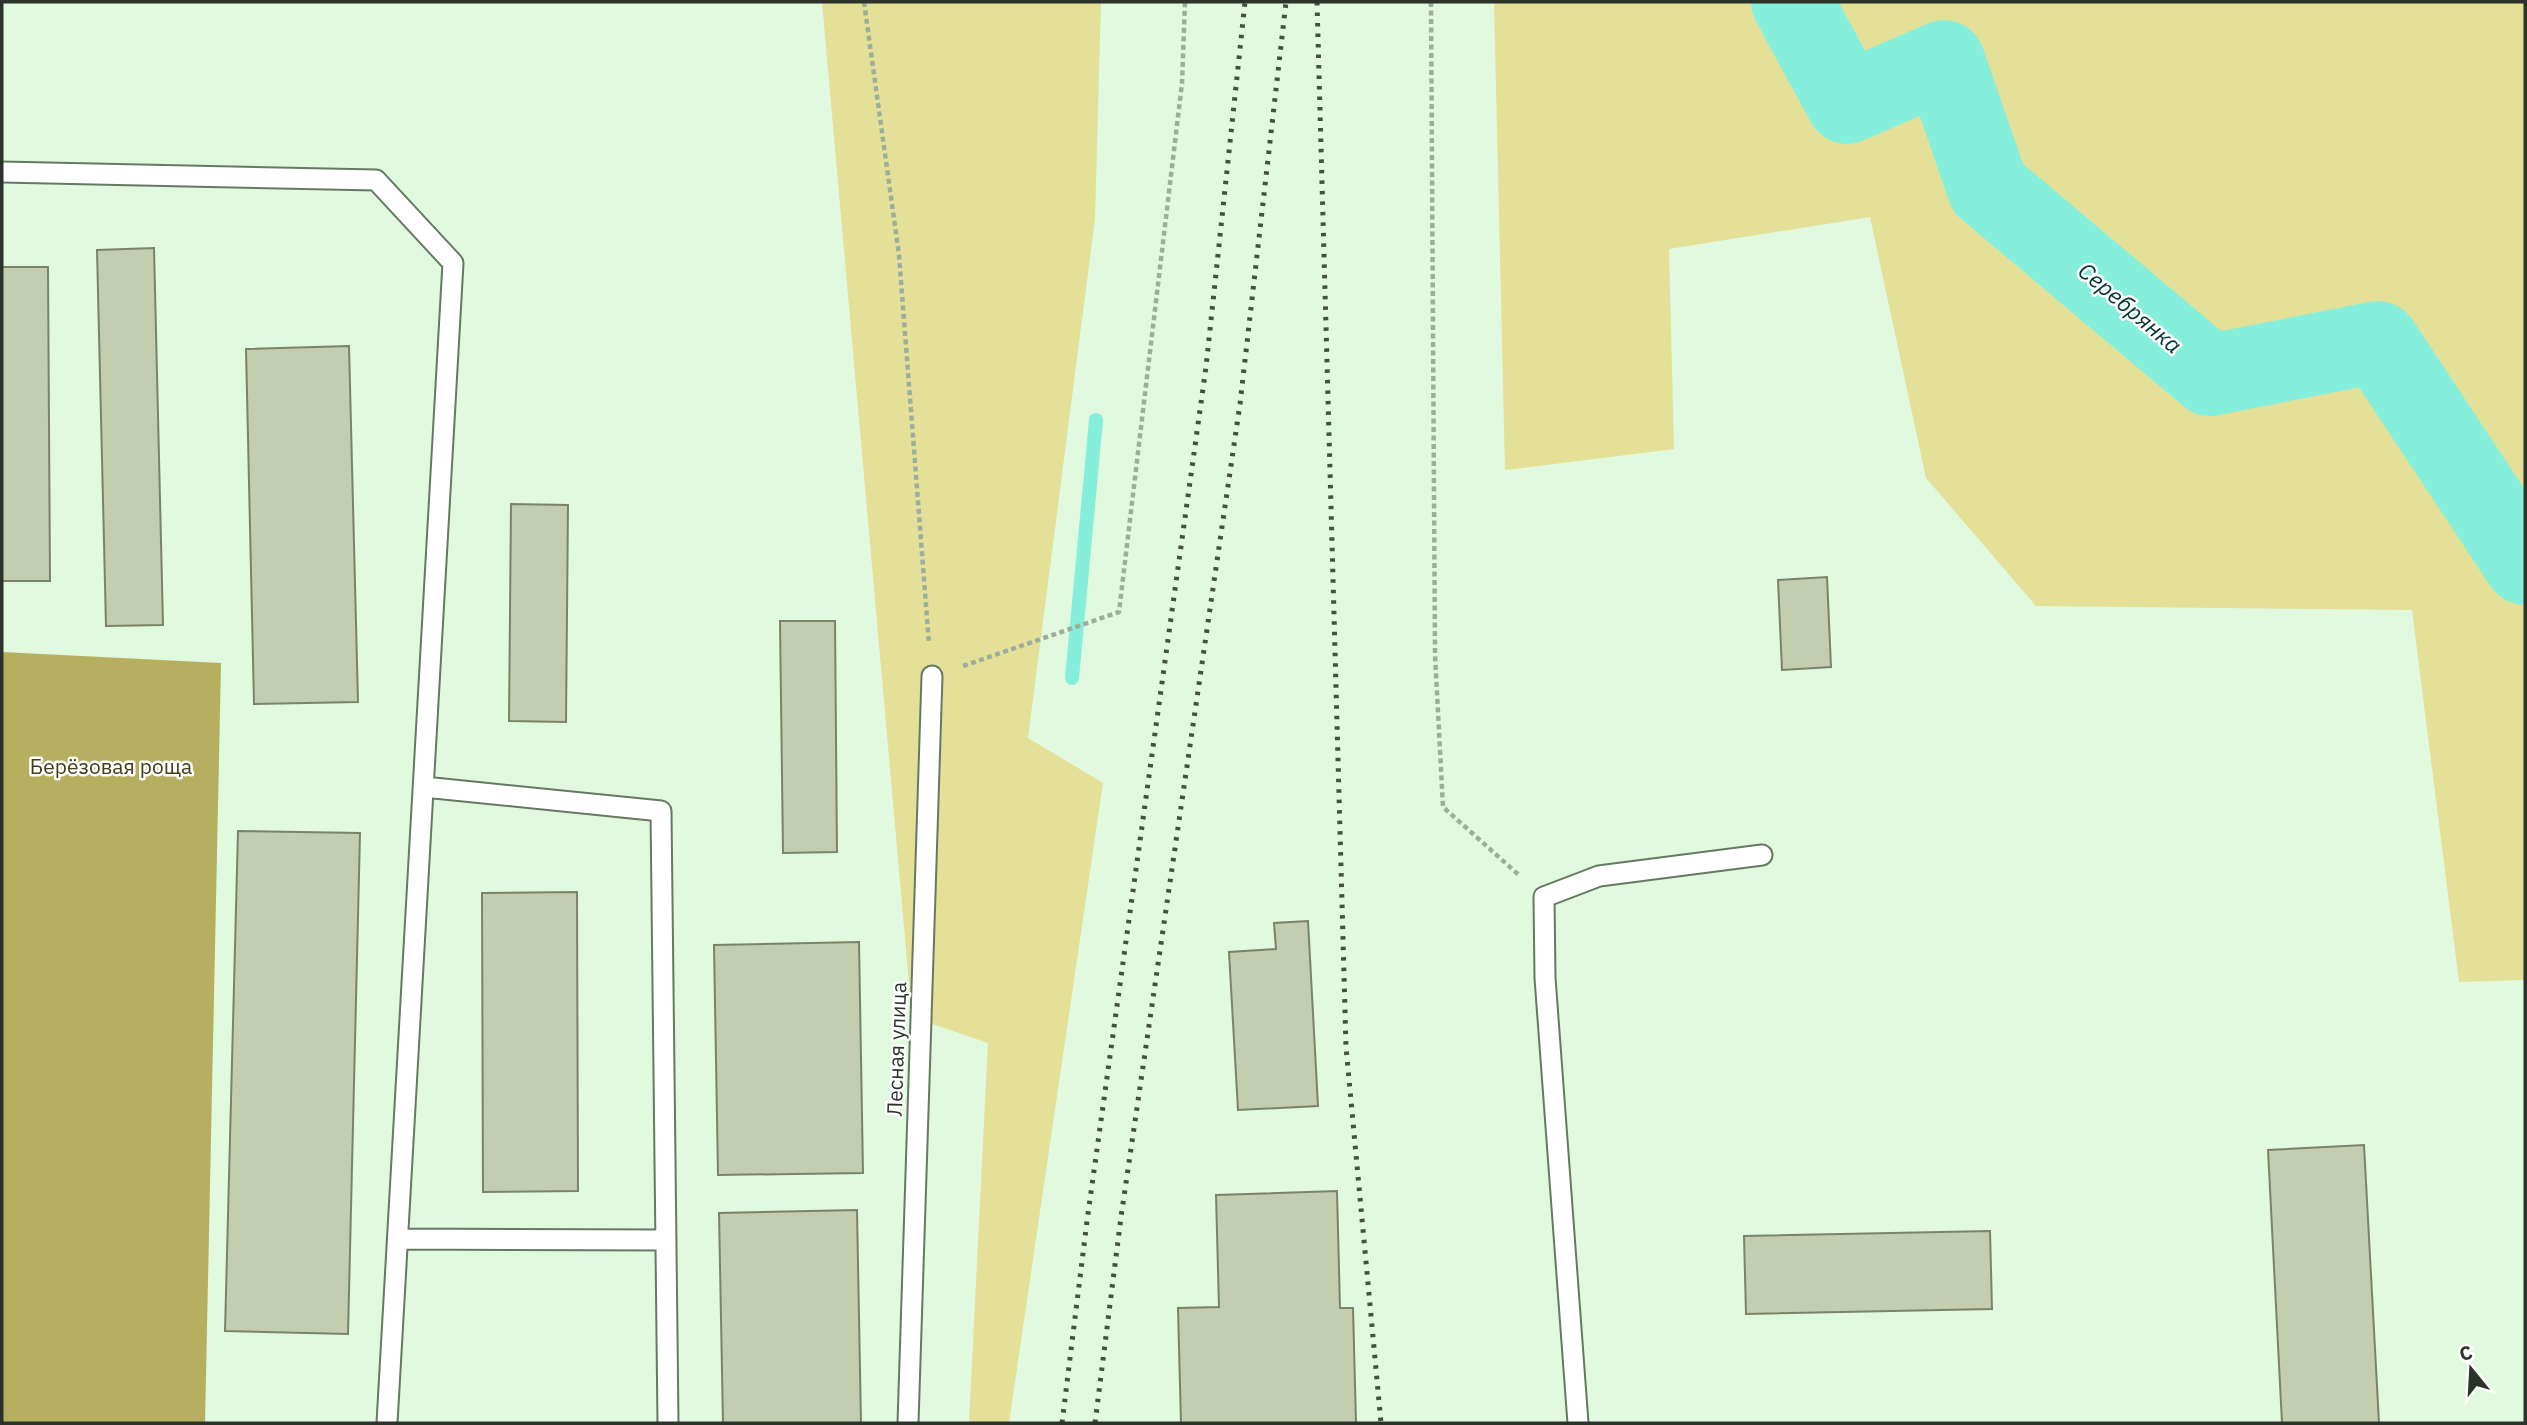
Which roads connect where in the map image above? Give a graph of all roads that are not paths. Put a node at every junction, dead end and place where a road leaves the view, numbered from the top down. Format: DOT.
graph roads {
  1 [pos="2,172"];
  2 [pos="932,676"];
  3 [pos="424,787"];
  4 [pos="1762,855"];
  5 [pos="398,1240"];
  6 [pos="666,1240"];
  7 [pos="387,1423"];
  8 [pos="668,1423"];
  9 [pos="908,1423"];
  10 [pos="1578,1423"];
  1 -- 3 [label="lane"];
  2 -- 9 [label="lane, Лесная улица"];
  3 -- 5 [label="lane"];
  3 -- 6 [label="lane"];
  4 -- 10 [label="lane"];
  5 -- 6 [label="lane"];
  5 -- 7 [label="lane"];
  6 -- 8 [label="lane"];
}
